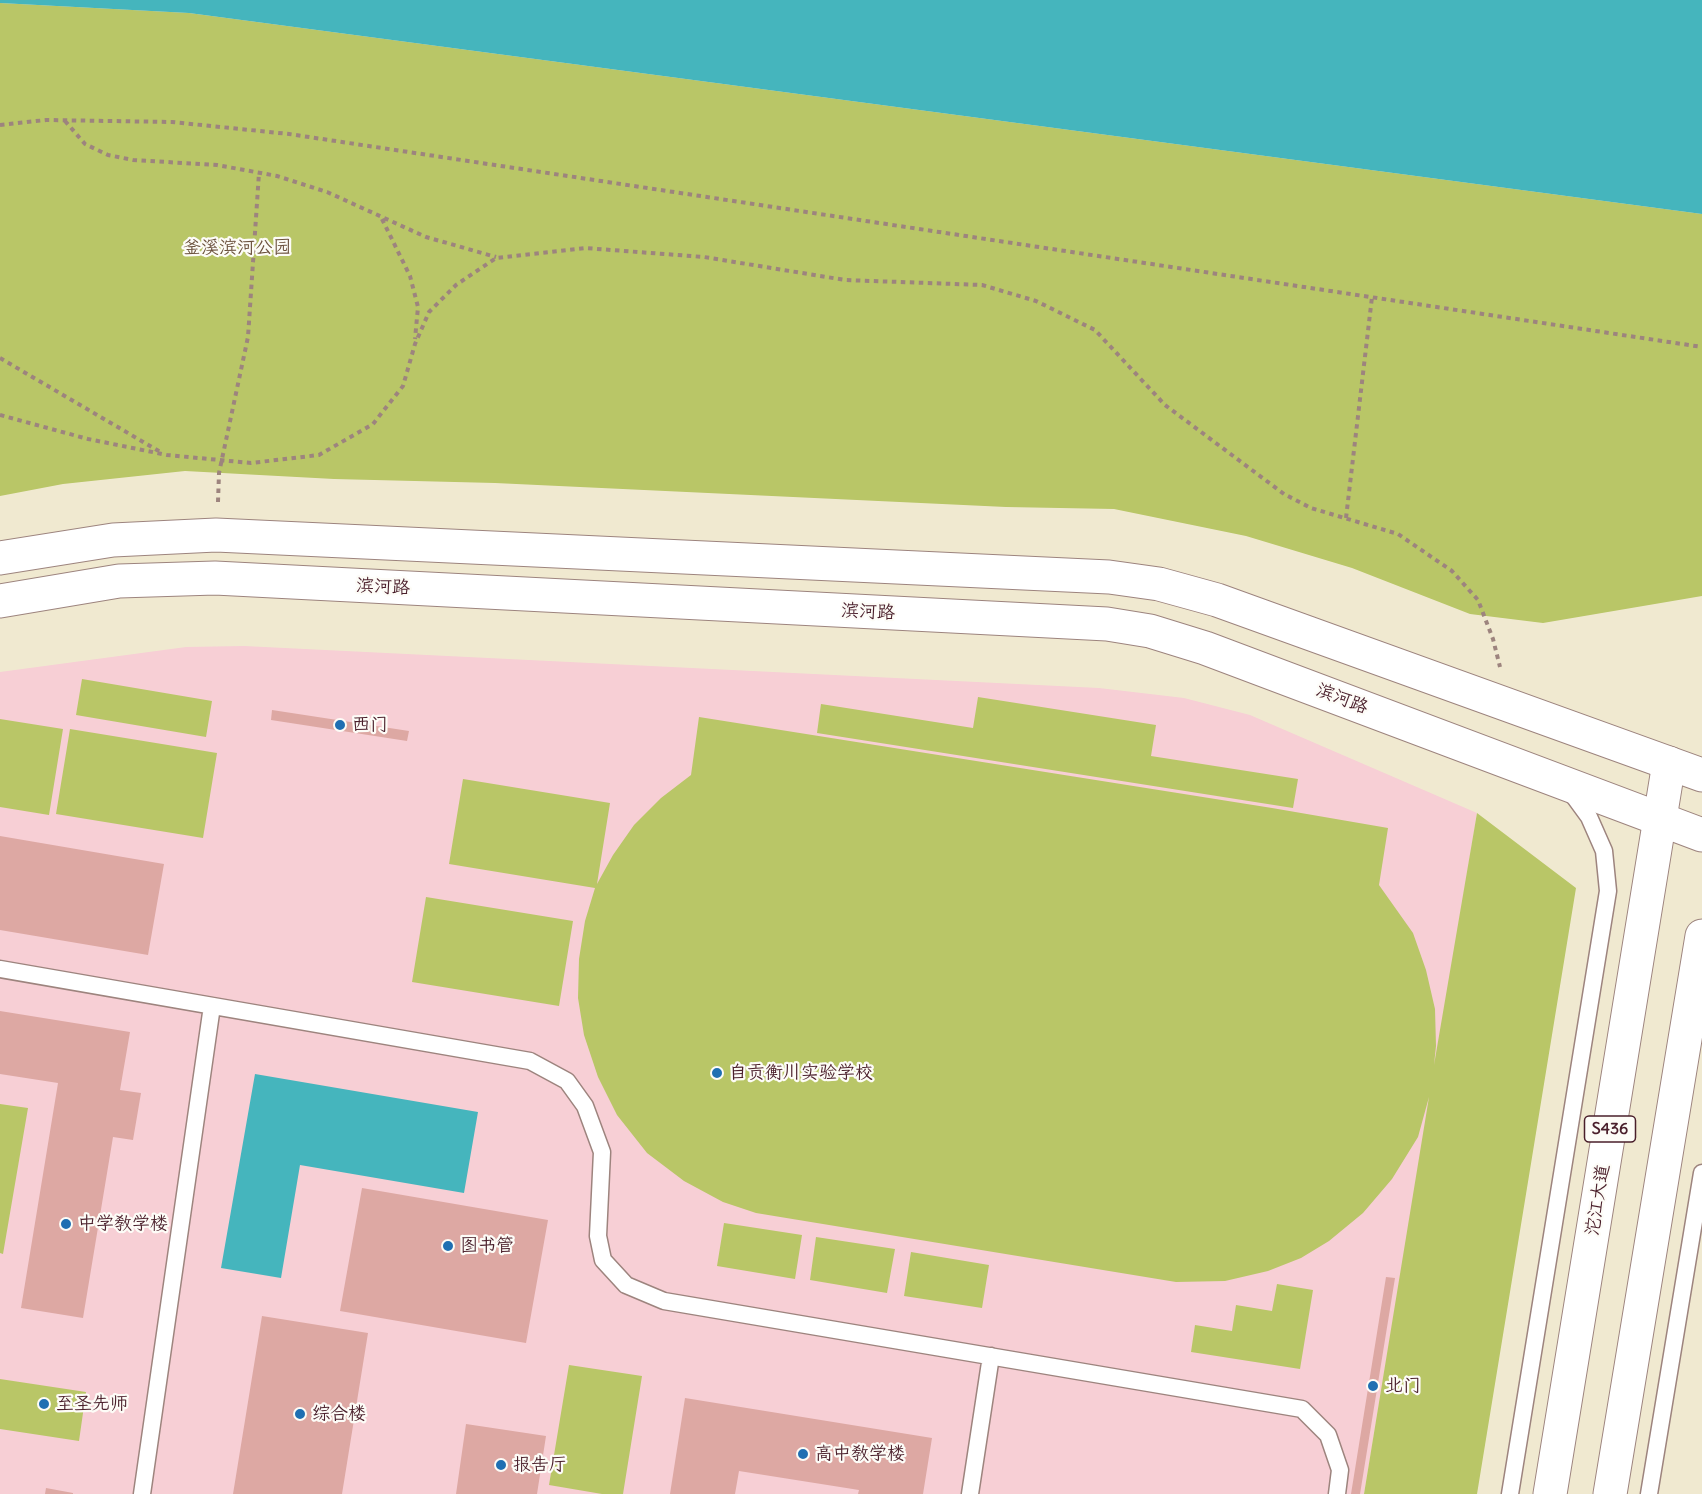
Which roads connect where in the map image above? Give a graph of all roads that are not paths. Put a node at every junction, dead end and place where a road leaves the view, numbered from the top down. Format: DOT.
graph roads {
  1 [pos="0,558"];
  2 [pos="0,601"];
  3 [pos="1670,763"];
  4 [pos="1702,775"];
  5 [pos="1564,783"];
  6 [pos="1661,819"];
  7 [pos="1702,835"];
  8 [pos="1702,936"];
  9 [pos="0,969"];
  10 [pos="212,1006"];
  11 [pos="1702,1173"];
  12 [pos="991,1356"];
  13 [pos="142,1494"];
  14 [pos="970,1494"];
  15 [pos="1337,1494"];
  16 [pos="1509,1494"];
  17 [pos="1550,1494"];
  18 [pos="1610,1494"];
  19 [pos="1649,1494"];
  1 -- 3 [label="main road"];
  2 -- 5 [label="main road, 滨河路"];
  3 -- 4 [label="main road"];
  3 -- 6 [label="main road, 沱江大道 / S436"];
  5 -- 6 [label="main road, 滨河路"];
  5 -- 16 [label="lane"];
  6 -- 7 [label="main road, 滨河路"];
  6 -- 17 [label="main road, 沱江大道 / S436"];
  8 -- 18 [label="main road"];
  9 -- 10 [label="lane"];
  10 -- 12 [label="lane"];
  10 -- 13 [label="lane"];
  11 -- 19 [label="lane"];
  12 -- 14 [label="lane"];
  12 -- 15 [label="lane"];
}
